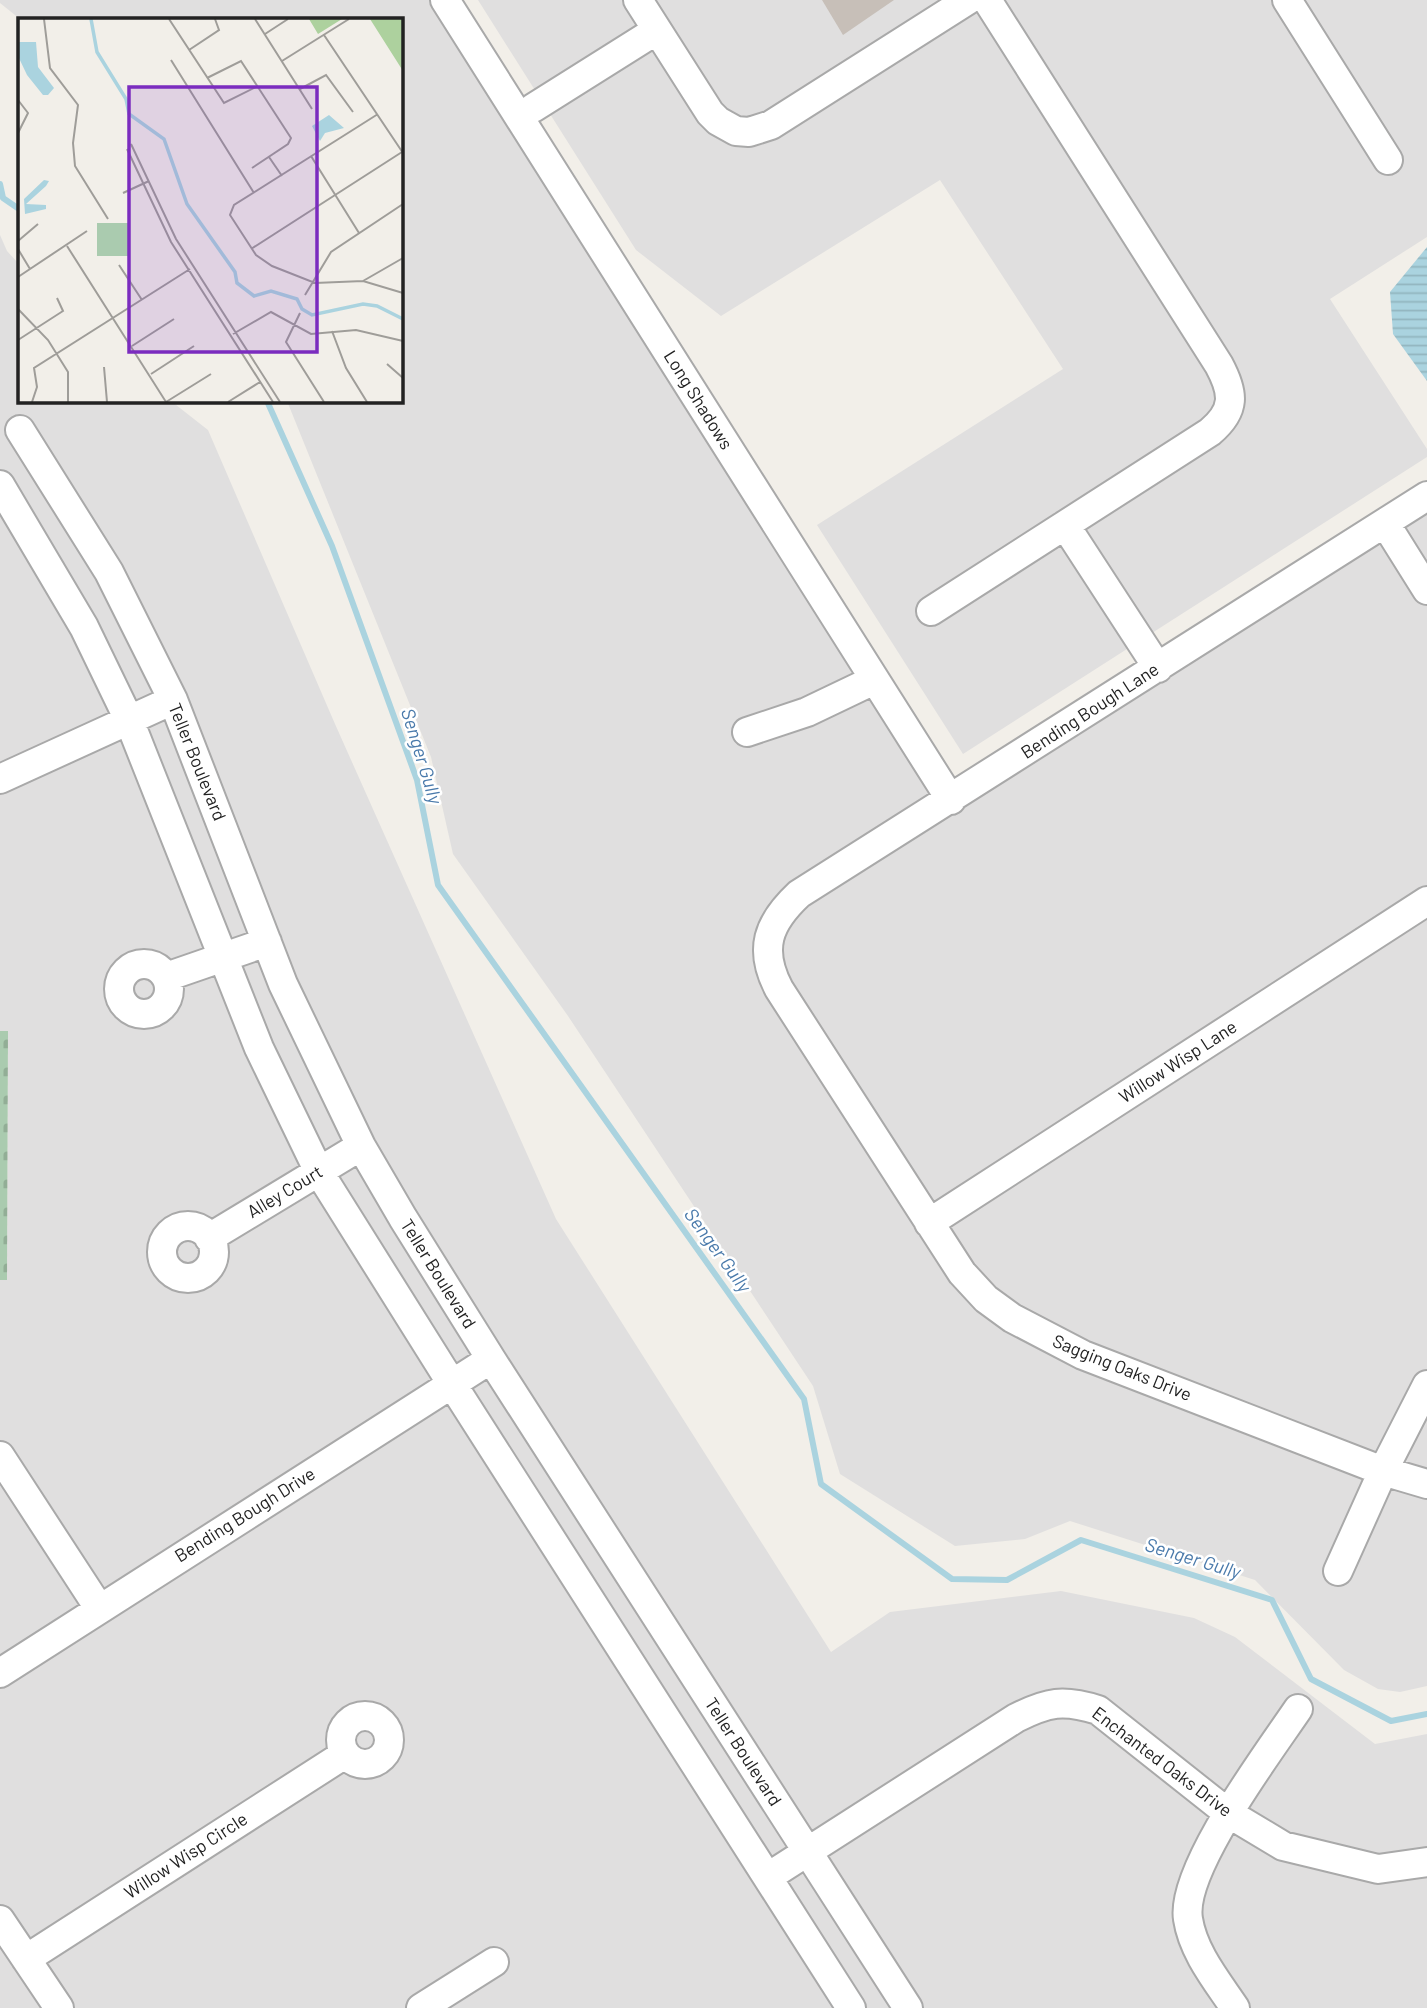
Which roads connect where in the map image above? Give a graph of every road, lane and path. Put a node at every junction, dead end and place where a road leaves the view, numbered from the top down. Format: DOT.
graph roads {
  1 [pos="445,0"];
  2 [pos="638,0"];
  3 [pos="968,0"];
  4 [pos="987,0"];
  5 [pos="1300,5"];
  6 [pos="657,30"];
  7 [pos="533,108"];
  8 [pos="1388,160"];
  9 [pos="20,430"];
  10 [pos="0,485"];
  11 [pos="59,492"];
  12 [pos="1427,496"];
  13 [pos="19,516"];
  14 [pos="1385,523"];
  15 [pos="1065,525"];
  16 [pos="1427,590"];
  17 [pos="931,611"];
  18 [pos="1158,668"];
  19 [pos="874,680"];
  20 [pos="173,700"];
  21 [pos="129,720"];
  22 [pos="747,732"];
  23 [pos="0,779"];
  24 [pos="951,800"];
  25 [pos="1427,901"];
  26 [pos="767,939"];
  27 [pos="267,942"];
  28 [pos="222,958"];
  29 [pos="166,977"];
  30 [pos="361,1146"];
  31 [pos="319,1172"];
  32 [pos="929,1223"];
  33 [pos="209,1238"];
  34 [pos="491,1359"];
  35 [pos="452,1384"];
  36 [pos="1427,1385"];
  37 [pos="0,1456"];
  38 [pos="1383,1471"];
  39 [pos="1427,1484"];
  40 [pos="1338,1571"];
  41 [pos="99,1608"];
  42 [pos="0,1673"];
  43 [pos="1298,1709"];
  44 [pos="345,1754"];
  45 [pos="1228,1813"];
  46 [pos="807,1853"];
  47 [pos="1427,1862"];
  48 [pos="768,1877"];
  49 [pos="0,1920"];
  50 [pos="26,1959"];
  51 [pos="494,1962"];
  52 [pos="59,2008"];
  53 [pos="421,2008"];
  54 [pos="851,2008"];
  55 [pos="908,2008"];
  56 [pos="1235,2008"];
  1 -- 19 [label="street, Long Shadows"];
  2 -- 6 [label="street"];
  3 -- 6 [label="street"];
  4 -- 15 [label="street"];
  5 -- 8 [label="street"];
  6 -- 7 [label="street"];
  9 -- 11 [label="street, Teller Boulevard"];
  10 -- 13 [label="street"];
  11 -- 13 [label="street"];
  11 -- 20 [label="street, Teller Boulevard"];
  12 -- 14 [label="street, Bending Bough Lane"];
  13 -- 21 [label="street"];
  14 -- 16 [label="street"];
  14 -- 18 [label="street, Bending Bough Lane"];
  15 -- 17 [label="street"];
  15 -- 18 [label="street"];
  18 -- 24 [label="street, Bending Bough Lane"];
  19 -- 22 [label="street"];
  19 -- 24 [label="street, Long Shadows"];
  20 -- 21 [label="street"];
  20 -- 27 [label="street, Teller Boulevard"];
  21 -- 23 [label="street"];
  21 -- 28 [label="street"];
  24 -- 26 [label="street, Bending Bough Lane"];
  25 -- 32 [label="street, Willow Wisp Lane"];
  26 -- 32 [label="street, Sagging Oaks Drive"];
  27 -- 28 [label="street"];
  27 -- 30 [label="street, Teller Boulevard"];
  28 -- 29 [label="street"];
  28 -- 31 [label="street"];
  30 -- 31 [label="street, Alley Court"];
  30 -- 34 [label="street, Teller Boulevard"];
  31 -- 33 [label="street, Alley Court"];
  31 -- 35 [label="street"];
  32 -- 38 [label="street, Sagging Oaks Drive"];
  34 -- 35 [label="street, Bending Bough Drive"];
  34 -- 46 [label="street, Teller Boulevard"];
  35 -- 41 [label="street, Bending Bough Drive"];
  35 -- 48 [label="street"];
  36 -- 38 [label="street"];
  37 -- 41 [label="street"];
  38 -- 39 [label="street, Sagging Oaks Drive"];
  38 -- 40 [label="street"];
  41 -- 42 [label="street, Bending Bough Drive"];
  43 -- 45 [label="street"];
  44 -- 50 [label="street, Willow Wisp Circle"];
  45 -- 46 [label="street, Enchanted Oaks Drive"];
  45 -- 47 [label="street, Enchanted Oaks Drive"];
  45 -- 56 [label="street"];
  46 -- 48 [label="street, Enchanted Oaks Drive"];
  46 -- 55 [label="street, Teller Boulevard"];
  48 -- 54 [label="street"];
  49 -- 50 [label="street"];
  50 -- 52 [label="street"];
  51 -- 53 [label="street"];
}
